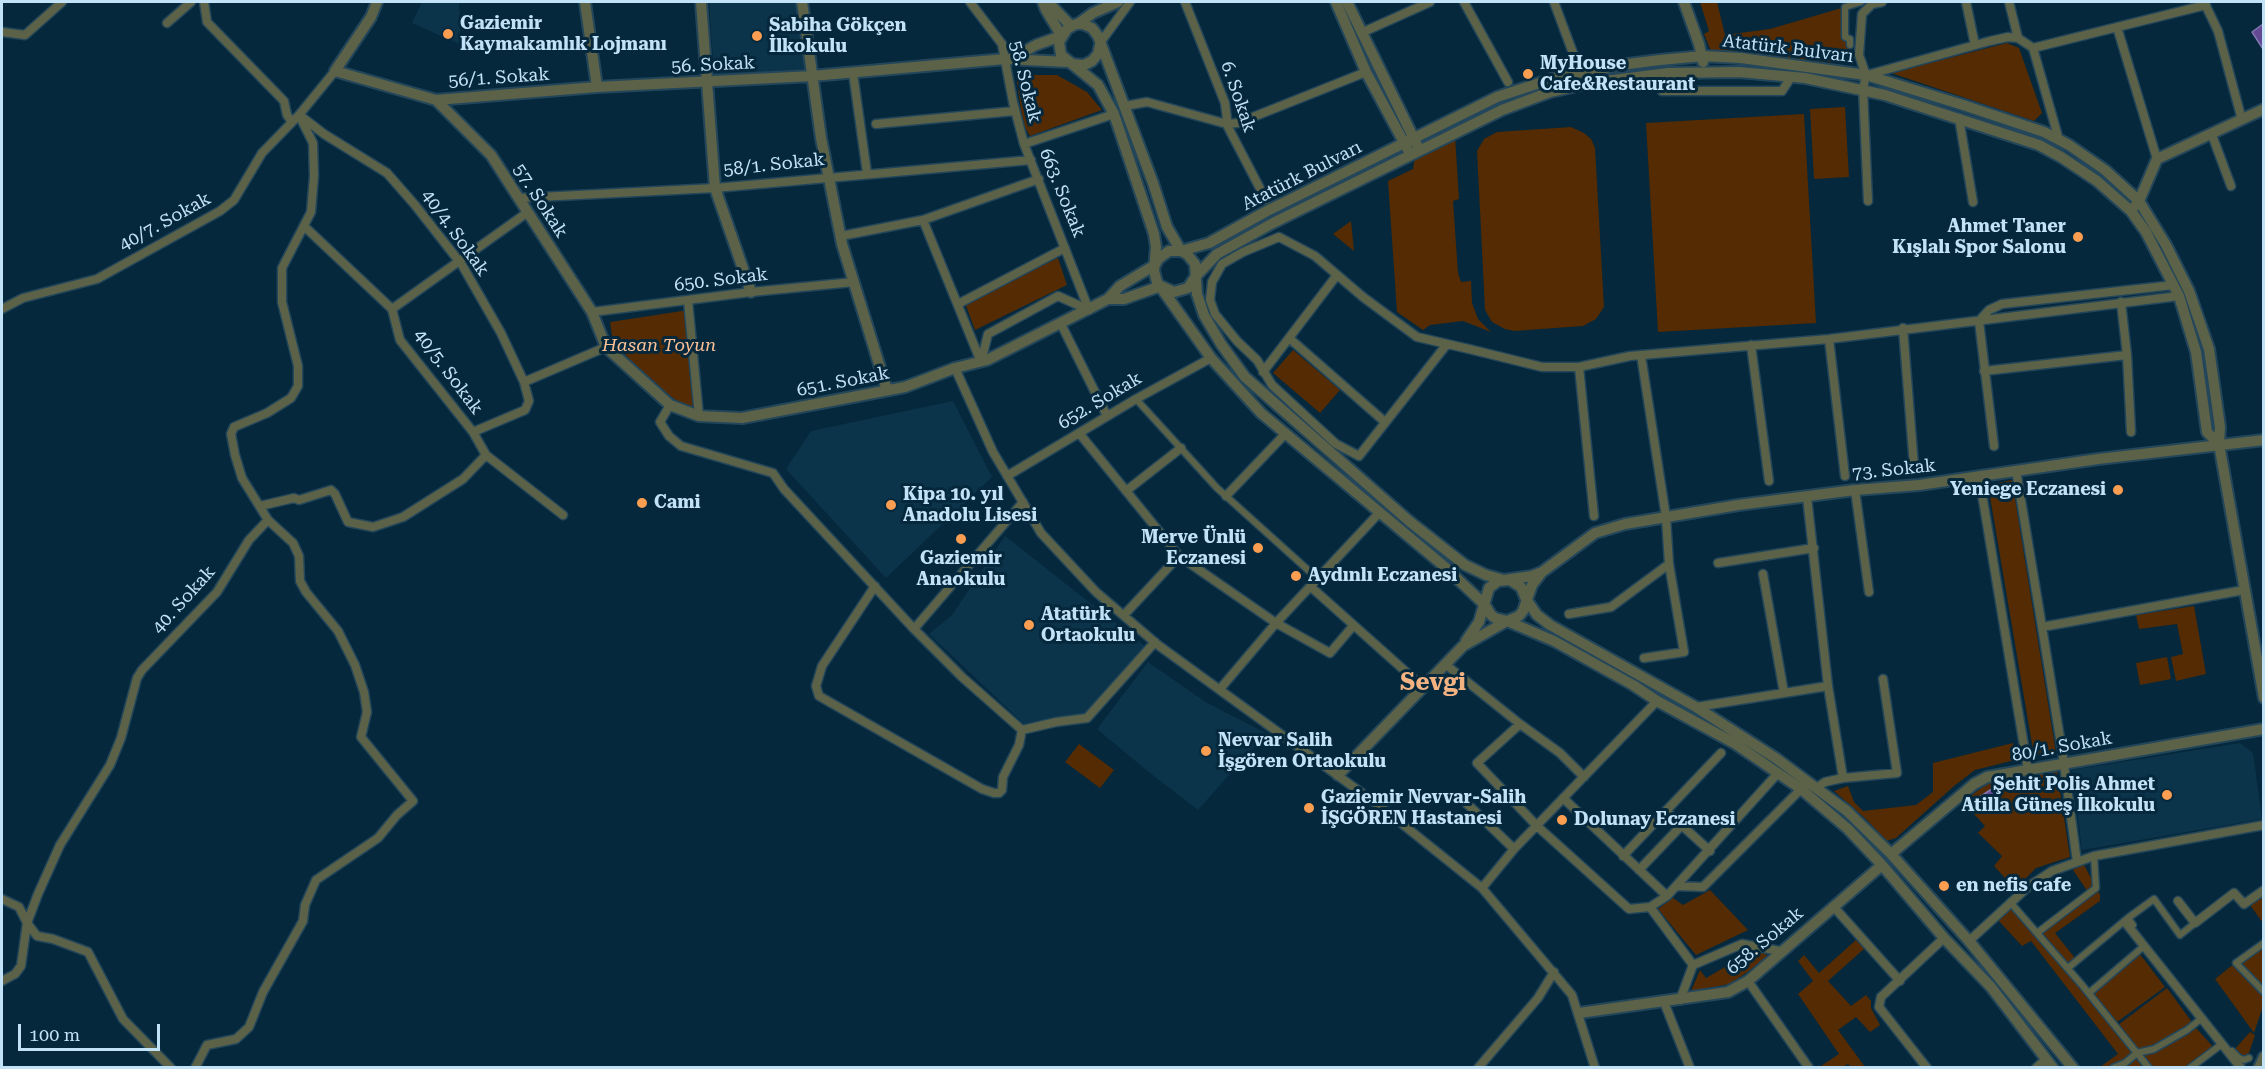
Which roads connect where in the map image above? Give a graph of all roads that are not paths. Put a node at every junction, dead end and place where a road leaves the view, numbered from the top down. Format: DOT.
graph roads {
  1 [pos="62,2"];
  2 [pos="191,2"];
  3 [pos="204,2"];
  4 [pos="377,2"];
  5 [pos="585,2"];
  6 [pos="701,2"];
  7 [pos="802,2"];
  8 [pos="970,2"];
  9 [pos="1043,2"];
  10 [pos="1048,2"];
  11 [pos="1118,2"];
  12 [pos="1130,2"];
  13 [pos="1185,2"];
  14 [pos="1336,2"];
  15 [pos="1347,2"];
  16 [pos="1430,2"];
  17 [pos="1464,2"];
  18 [pos="1554,2"];
  19 [pos="1684,2"];
  20 [pos="1861,2"];
  21 [pos="1882,2"];
  22 [pos="1965,2"];
  23 [pos="2009,2"];
  24 [pos="2205,3"];
  25 [pos="166,23"];
  26 [pos="1075,25"];
  27 [pos="2117,27"];
  28 [pos="2,32"];
  29 [pos="1360,33"];
  30 [pos="1061,35"];
  31 [pos="2018,38"];
  32 [pos="1100,44"];
  33 [pos="1850,45"];
  34 [pos="1976,45"];
  35 [pos="2033,48"];
  36 [pos="1702,56"];
  37 [pos="1008,59"];
  38 [pos="1070,63"];
  39 [pos="335,71"];
  40 [pos="1702,71"];
  41 [pos="1366,72"];
  42 [pos="1580,72"];
  43 [pos="853,73"];
  44 [pos="1652,75"];
  45 [pos="1866,75"];
  46 [pos="812,76"];
  47 [pos="1791,77"];
  48 [pos="708,82"];
  49 [pos="1508,82"];
  50 [pos="597,87"];
  51 [pos="1863,89"];
  52 [pos="436,100"];
  53 [pos="1125,106"];
  54 [pos="2264,109"];
  55 [pos="1016,111"];
  56 [pos="1114,114"];
  57 [pos="299,115"];
  58 [pos="1959,118"];
  59 [pos="2242,120"];
  60 [pos="292,122"];
  61 [pos="876,124"];
  62 [pos="1227,124"];
  63 [pos="2212,135"];
  64 [pos="2059,140"];
  65 [pos="1409,141"];
  66 [pos="1024,144"];
  67 [pos="1415,153"];
  68 [pos="2157,159"];
  69 [pos="1031,160"];
  70 [pos="867,173"];
  71 [pos="829,176"];
  72 [pos="1039,179"];
  73 [pos="2231,186"];
  74 [pos="715,188"];
  75 [pos="519,198"];
  76 [pos="1266,200"];
  77 [pos="1868,201"];
  78 [pos="2139,201"];
  79 [pos="1973,202"];
  80 [pos="2131,211"];
  81 [pos="528,212"];
  82 [pos="923,220"];
  83 [pos="305,227"];
  84 [pos="841,236"];
  85 [pos="1065,248"];
  86 [pos="1181,251"];
  87 [pos="459,260"];
  88 [pos="1155,265"];
  89 [pos="1337,275"];
  90 [pos="1196,276"];
  91 [pos="854,282"];
  92 [pos="2174,285"];
  93 [pos="1161,286"];
  94 [pos="751,292"];
  95 [pos="2179,296"];
  96 [pos="1108,299"];
  97 [pos="688,301"];
  98 [pos="2121,302"];
  99 [pos="958,304"];
  100 [pos="2,309"];
  101 [pos="392,309"];
  102 [pos="1089,310"];
  103 [pos="592,312"];
  104 [pos="1979,321"];
  105 [pos="1061,324"];
  106 [pos="1903,328"];
  107 [pos="600,332"];
  108 [pos="1288,338"];
  109 [pos="1829,339"];
  110 [pos="1447,344"];
  111 [pos="1751,345"];
  112 [pos="2208,345"];
  113 [pos="606,346"];
  114 [pos="2195,347"];
  115 [pos="1641,355"];
  116 [pos="2127,355"];
  117 [pos="1211,357"];
  118 [pos="981,362"];
  119 [pos="1579,367"];
  120 [pos="955,368"];
  121 [pos="1984,371"];
  122 [pos="1263,372"];
  123 [pos="524,382"];
  124 [pos="887,390"];
  125 [pos="1136,399"];
  126 [pos="670,405"];
  127 [pos="699,416"];
  128 [pos="1107,416"];
  129 [pos="1385,422"];
  130 [pos="473,432"];
  131 [pos="2131,432"];
  132 [pos="1079,433"];
  133 [pos="1286,433"];
  134 [pos="2264,440"];
  135 [pos="2219,444"];
  136 [pos="1994,446"];
  137 [pos="1180,448"];
  138 [pos="486,455"];
  139 [pos="1359,456"];
  140 [pos="1914,466"];
  141 [pos="1350,467"];
  142 [pos="2016,470"];
  143 [pos="1007,476"];
  144 [pos="1845,476"];
  145 [pos="1979,476"];
  146 [pos="1769,481"];
  147 [pos="1855,490"];
  148 [pos="1126,491"];
  149 [pos="1226,496"];
  150 [pos="1807,497"];
  151 [pos="1023,502"];
  152 [pos="260,506"];
  153 [pos="1380,512"];
  154 [pos="1666,514"];
  155 [pos="563,515"];
  156 [pos="1594,516"];
  157 [pos="268,520"];
  158 [pos="1814,548"];
  159 [pos="1179,556"];
  160 [pos="1718,563"];
  161 [pos="1669,564"];
  162 [pos="1542,572"];
  163 [pos="1763,574"];
  164 [pos="1318,579"];
  165 [pos="1504,580"];
  166 [pos="875,586"];
  167 [pos="1311,587"];
  168 [pos="2244,590"];
  169 [pos="1869,592"];
  170 [pos="1526,599"];
  171 [pos="1485,605"];
  172 [pos="1569,614"];
  173 [pos="1124,615"];
  174 [pos="1507,621"];
  175 [pos="1276,623"];
  176 [pos="1353,626"];
  177 [pos="2042,627"];
  178 [pos="914,629"];
  179 [pos="1155,642"];
  180 [pos="1463,646"];
  181 [pos="1644,658"];
  182 [pos="1445,664"];
  183 [pos="1883,680"];
  184 [pos="1828,686"];
  185 [pos="1423,687"];
  186 [pos="1220,690"];
  187 [pos="1784,693"];
  188 [pos="2264,698"];
  189 [pos="1657,701"];
  190 [pos="1696,707"];
  191 [pos="1520,724"];
  192 [pos="2264,729"];
  193 [pos="1022,730"];
  194 [pos="1721,753"];
  195 [pos="2064,765"];
  196 [pos="2028,770"];
  197 [pos="1778,773"];
  198 [pos="1338,775"];
  199 [pos="1584,777"];
  200 [pos="1843,778"];
  201 [pos="1816,788"];
  202 [pos="1801,789"];
  203 [pos="1459,796"];
  204 [pos="1563,798"];
  205 [pos="1666,811"];
  206 [pos="1682,825"];
  207 [pos="2264,825"];
  208 [pos="1537,826"];
  209 [pos="1514,849"];
  210 [pos="1710,851"];
  211 [pos="1891,854"];
  212 [pos="1623,856"];
  213 [pos="2094,856"];
  214 [pos="2077,862"];
  215 [pos="1882,865"];
  216 [pos="1639,870"];
  217 [pos="1677,886"];
  218 [pos="1482,888"];
  219 [pos="2264,890"];
  220 [pos="1667,896"];
  221 [pos="2,899"];
  222 [pos="2010,902"];
  223 [pos="2178,902"];
  224 [pos="1833,906"];
  225 [pos="1650,908"];
  226 [pos="2126,920"];
  227 [pos="27,923"];
  228 [pos="2195,923"];
  229 [pos="2037,933"];
  230 [pos="1944,938"];
  231 [pos="1969,941"];
  232 [pos="2264,943"];
  233 [pos="2144,946"];
  234 [pos="1780,951"];
  235 [pos="1693,965"];
  236 [pos="2068,968"];
  237 [pos="1554,972"];
  238 [pos="2,981"];
  239 [pos="1748,981"];
  240 [pos="1900,981"];
  241 [pos="2264,992"];
  242 [pos="2089,993"];
  243 [pos="1680,999"];
  244 [pos="1664,1002"];
  245 [pos="1579,1013"];
  246 [pos="2202,1017"];
  247 [pos="2222,1044"];
  248 [pos="2137,1053"];
  249 [pos="2264,1057"];
  250 [pos="2249,1058"];
  251 [pos="2049,1063"];
  252 [pos="2126,1065"];
  253 [pos="171,1068"];
  254 [pos="195,1068"];
  255 [pos="1478,1068"];
  256 [pos="1595,1068"];
  257 [pos="1690,1068"];
  258 [pos="1809,1068"];
  259 [pos="1927,1068"];
  260 [pos="2036,1068"];
  261 [pos="2073,1068"];
  262 [pos="2113,1068"];
  263 [pos="2150,1068"];
  264 [pos="2190,1068"];
  265 [pos="2241,1068"];
  266 [pos="2259,1068"];
  1 -- 28 [label="street"];
  2 -- 25 [label="street"];
  3 -- 60 [label="street"];
  4 -- 39 [label="street"];
  5 -- 50 [label="street"];
  6 -- 48 [label="street"];
  7 -- 46 [label="street"];
  8 -- 37 [label="street, 58. Sokak"];
  9 -- 30 [label="street"];
  10 -- 26 [label="street"];
  11 -- 26 [label="street"];
  12 -- 32 [label="street"];
  13 -- 62 [label="street, 6. Sokak"];
  14 -- 41 [label="street"];
  15 -- 29 [label="street"];
  16 -- 29 [label="street"];
  17 -- 49 [label="street"];
  18 -- 42 [label="street"];
  19 -- 36 [label="street"];
  20 -- 33 [label="street"];
  21 -- 45 [label="street"];
  22 -- 34 [label="street"];
  23 -- 31 [label="street"];
  24 -- 27 [label="street"];
  24 -- 59 [label="street"];
  26 -- 30 [label="street"];
  26 -- 32 [label="street"];
  27 -- 35 [label="street"];
  27 -- 68 [label="street"];
  29 -- 65 [label="street"];
  30 -- 37 [label="street, 56. Sokak"];
  30 -- 38 [label="street"];
  31 -- 34 [label="street"];
  31 -- 35 [label="street"];
  32 -- 38 [label="street"];
  32 -- 53 [label="street"];
  34 -- 45 [label="street"];
  35 -- 64 [label="street"];
  36 -- 40 [label="street"];
  36 -- 42 [label="street, Atatürk Bulvarı"];
  36 -- 45 [label="street, Atatürk Bulvarı"];
  37 -- 38 [label="street, 56. Sokak"];
  37 -- 43 [label="street, 56. Sokak"];
  37 -- 55 [label="street, 58. Sokak"];
  38 -- 56 [label="street"];
  39 -- 52 [label="street, 56/1. Sokak"];
  39 -- 57 [label="street"];
  40 -- 44 [label="street, Atatürk Bulvarı"];
  40 -- 47 [label="street, Atatürk Bulvarı"];
  41 -- 62 [label="street"];
  41 -- 65 [label="street"];
  42 -- 65 [label="street, Atatürk Bulvarı"];
  43 -- 46 [label="street, 56. Sokak"];
  43 -- 70 [label="street"];
  44 -- 47 [label="street"];
  44 -- 67 [label="street, Atatürk Bulvarı"];
  45 -- 51 [label="street"];
  45 -- 64 [label="street, Atatürk Bulvarı"];
  46 -- 48 [label="street, 56. Sokak"];
  46 -- 71 [label="street"];
  47 -- 51 [label="street, Atatürk Bulvarı"];
  48 -- 50 [label="street, 56. Sokak"];
  48 -- 74 [label="street"];
  50 -- 52 [label="street, 56/1. Sokak"];
  51 -- 58 [label="street, Atatürk Bulvarı"];
  51 -- 77 [label="street"];
  52 -- 75 [label="street, 57. Sokak"];
  53 -- 62 [label="street"];
  53 -- 86 [label="street"];
  54 -- 59 [label="street"];
  55 -- 61 [label="street"];
  55 -- 66 [label="street, 58. Sokak"];
  56 -- 66 [label="street, 663. Sokak"];
  56 -- 88 [label="street"];
  57 -- 60 [label="street, 40/7. Sokak"];
  57 -- 83 [label="street"];
  57 -- 87 [label="street, 40/4. Sokak"];
  58 -- 79 [label="street"];
  58 -- 80 [label="street, Atatürk Bulvarı"];
  59 -- 63 [label="street"];
  60 -- 100 [label="street, 40/7. Sokak"];
  62 -- 76 [label="street, 6. Sokak"];
  63 -- 68 [label="street"];
  63 -- 73 [label="street"];
  64 -- 78 [label="street, Atatürk Bulvarı"];
  65 -- 67 [label="street"];
  65 -- 86 [label="street, Atatürk Bulvarı"];
  66 -- 69 [label="street, 663. Sokak"];
  67 -- 90 [label="street, Atatürk Bulvarı"];
  68 -- 78 [label="street"];
  69 -- 70 [label="street, 58/1. Sokak"];
  69 -- 72 [label="street, 663. Sokak"];
  70 -- 71 [label="street, 58/1. Sokak"];
  71 -- 74 [label="street, 58/1. Sokak"];
  71 -- 84 [label="street"];
  72 -- 82 [label="street"];
  72 -- 85 [label="street, 663. Sokak"];
  74 -- 75 [label="street, 58/1. Sokak"];
  74 -- 94 [label="street"];
  75 -- 81 [label="street, 57. Sokak"];
  78 -- 80 [label="street"];
  78 -- 112 [label="street, Atatürk Bulvarı"];
  80 -- 92 [label="street, Atatürk Bulvarı"];
  81 -- 87 [label="street"];
  81 -- 103 [label="street, 57. Sokak"];
  82 -- 84 [label="street"];
  82 -- 99 [label="street"];
  83 -- 101 [label="street"];
  83 -- 152 [label="street"];
  84 -- 91 [label="street"];
  85 -- 99 [label="street"];
  85 -- 102 [label="street, 663. Sokak"];
  86 -- 88 [label="street, Atatürk Bulvarı"];
  86 -- 90 [label="street"];
  87 -- 101 [label="street"];
  87 -- 123 [label="street, 40/4. Sokak"];
  88 -- 93 [label="street"];
  88 -- 96 [label="street, Atatürk Bulvarı"];
  89 -- 108 [label="street"];
  89 -- 110 [label="street"];
  89 -- 122 [label="street"];
  90 -- 93 [label="street, Atatürk Bulvarı"];
  90 -- 141 [label="street"];
  91 -- 94 [label="street, 650. Sokak"];
  91 -- 124 [label="street"];
  92 -- 95 [label="street, Atatürk Bulvarı"];
  92 -- 104 [label="street"];
  93 -- 96 [label="street"];
  93 -- 117 [label="street"];
  94 -- 97 [label="street, 650. Sokak"];
  95 -- 98 [label="street"];
  95 -- 114 [label="street, Atatürk Bulvarı"];
  96 -- 102 [label="street, 651. Sokak"];
  97 -- 103 [label="street, 650. Sokak"];
  97 -- 127 [label="street"];
  98 -- 104 [label="street"];
  98 -- 116 [label="street"];
  99 -- 118 [label="street"];
  101 -- 130 [label="street, 40/5. Sokak"];
  102 -- 105 [label="street, 651. Sokak"];
  102 -- 118 [label="street"];
  103 -- 107 [label="street, 57. Sokak"];
  104 -- 106 [label="street"];
  104 -- 121 [label="street"];
  105 -- 118 [label="street, 651. Sokak"];
  105 -- 128 [label="street"];
  106 -- 109 [label="street"];
  106 -- 140 [label="street"];
  107 -- 113 [label="street, 651. Sokak"];
  108 -- 122 [label="street"];
  108 -- 129 [label="street"];
  109 -- 111 [label="street"];
  109 -- 144 [label="street"];
  110 -- 119 [label="street"];
  110 -- 129 [label="street"];
  111 -- 115 [label="street"];
  111 -- 146 [label="street"];
  112 -- 114 [label="street"];
  112 -- 135 [label="street, Atatürk Bulvarı"];
  113 -- 123 [label="street"];
  113 -- 126 [label="street, 651. Sokak"];
  114 -- 135 [label="street, Atatürk Bulvarı"];
  115 -- 119 [label="street"];
  115 -- 154 [label="street"];
  116 -- 121 [label="street"];
  116 -- 131 [label="street"];
  117 -- 125 [label="street, 652. Sokak"];
  117 -- 133 [label="street"];
  118 -- 120 [label="street, 651. Sokak"];
  119 -- 156 [label="street"];
  120 -- 124 [label="street, 651. Sokak"];
  120 -- 143 [label="street"];
  121 -- 136 [label="street"];
  122 -- 139 [label="street"];
  123 -- 130 [label="street, 40/5. Sokak"];
  124 -- 127 [label="street, 651. Sokak"];
  125 -- 128 [label="street, 652. Sokak"];
  125 -- 137 [label="street"];
  126 -- 127 [label="street, 651. Sokak"];
  126 -- 166 [label="street"];
  128 -- 132 [label="street, 652. Sokak"];
  129 -- 139 [label="street"];
  130 -- 138 [label="street, 40/5. Sokak"];
  132 -- 143 [label="street, 652. Sokak"];
  132 -- 148 [label="street"];
  133 -- 149 [label="street"];
  133 -- 153 [label="street"];
  134 -- 135 [label="street, 73. Sokak"];
  135 -- 142 [label="street, 73. Sokak"];
  135 -- 168 [label="street"];
  137 -- 148 [label="street"];
  137 -- 149 [label="street"];
  138 -- 152 [label="street"];
  138 -- 155 [label="street, 40/5. Sokak"];
  139 -- 141 [label="street"];
  141 -- 165 [label="street"];
  142 -- 145 [label="street, 73. Sokak"];
  142 -- 177 [label="street"];
  143 -- 151 [label="street"];
  145 -- 147 [label="street, 73. Sokak"];
  145 -- 196 [label="street"];
  147 -- 150 [label="street, 73. Sokak"];
  147 -- 169 [label="street"];
  148 -- 159 [label="street"];
  149 -- 164 [label="street"];
  150 -- 154 [label="street, 73. Sokak"];
  150 -- 158 [label="street"];
  151 -- 173 [label="street"];
  151 -- 178 [label="street"];
  152 -- 157 [label="street"];
  153 -- 164 [label="street"];
  153 -- 171 [label="street"];
  154 -- 161 [label="street"];
  154 -- 162 [label="street, 73. Sokak"];
  157 -- 227 [label="street, 40. Sokak"];
  157 -- 254 [label="street"];
  158 -- 160 [label="street"];
  158 -- 184 [label="street"];
  159 -- 173 [label="street"];
  159 -- 175 [label="street"];
  161 -- 172 [label="street"];
  161 -- 181 [label="street"];
  162 -- 165 [label="street"];
  162 -- 170 [label="street"];
  163 -- 187 [label="street"];
  164 -- 167 [label="street"];
  165 -- 170 [label="street"];
  165 -- 171 [label="street"];
  166 -- 178 [label="street"];
  166 -- 193 [label="street"];
  167 -- 175 [label="street"];
  167 -- 176 [label="street"];
  168 -- 177 [label="street"];
  168 -- 188 [label="street"];
  170 -- 174 [label="street"];
  170 -- 190 [label="street"];
  171 -- 174 [label="street"];
  171 -- 180 [label="street"];
  173 -- 179 [label="street"];
  174 -- 180 [label="street"];
  174 -- 189 [label="street"];
  175 -- 176 [label="street"];
  175 -- 186 [label="street"];
  176 -- 185 [label="street"];
  177 -- 195 [label="street"];
  178 -- 193 [label="street"];
  179 -- 186 [label="street"];
  179 -- 193 [label="street"];
  180 -- 182 [label="street"];
  182 -- 185 [label="street"];
  182 -- 191 [label="street"];
  183 -- 200 [label="street"];
  184 -- 187 [label="street"];
  184 -- 200 [label="street"];
  185 -- 198 [label="street"];
  186 -- 198 [label="street"];
  187 -- 190 [label="street"];
  189 -- 197 [label="street"];
  189 -- 199 [label="street"];
  190 -- 201 [label="street"];
  191 -- 199 [label="street"];
  191 -- 208 [label="street"];
  192 -- 195 [label="street, 80/1. Sokak"];
  194 -- 205 [label="street"];
  195 -- 196 [label="street, 80/1. Sokak"];
  195 -- 214 [label="street"];
  196 -- 211 [label="street, 80/1. Sokak"];
  197 -- 202 [label="street"];
  197 -- 210 [label="street"];
  198 -- 218 [label="street"];
  199 -- 204 [label="street"];
  200 -- 201 [label="street"];
  201 -- 211 [label="street"];
  202 -- 215 [label="street"];
  202 -- 217 [label="street"];
  203 -- 209 [label="street"];
  204 -- 208 [label="street"];
  204 -- 212 [label="street"];
  205 -- 206 [label="street"];
  205 -- 212 [label="street"];
  206 -- 210 [label="street"];
  206 -- 216 [label="street"];
  207 -- 213 [label="street"];
  208 -- 209 [label="street"];
  208 -- 225 [label="street"];
  209 -- 218 [label="street"];
  210 -- 217 [label="street"];
  211 -- 231 [label="street"];
  212 -- 216 [label="street"];
  213 -- 214 [label="street"];
  213 -- 229 [label="street"];
  214 -- 222 [label="street"];
  215 -- 224 [label="street, 658. Sokak"];
  215 -- 230 [label="street"];
  216 -- 220 [label="street"];
  217 -- 220 [label="street"];
  218 -- 237 [label="street"];
  219 -- 228 [label="street"];
  220 -- 225 [label="street"];
  221 -- 227 [label="street"];
  222 -- 229 [label="street"];
  222 -- 231 [label="street"];
  223 -- 228 [label="street"];
  224 -- 234 [label="street, 658. Sokak"];
  224 -- 240 [label="street"];
  225 -- 235 [label="street"];
  226 -- 228 [label="street"];
  226 -- 233 [label="street"];
  226 -- 236 [label="street"];
  226 -- 250 [label="street"];
  227 -- 238 [label="street, 40. Sokak"];
  227 -- 253 [label="street"];
  229 -- 236 [label="street"];
  230 -- 240 [label="street"];
  230 -- 251 [label="street"];
  231 -- 261 [label="street"];
  232 -- 241 [label="street"];
  233 -- 242 [label="street"];
  233 -- 246 [label="street"];
  234 -- 235 [label="street"];
  234 -- 239 [label="street, 658. Sokak"];
  235 -- 243 [label="street"];
  236 -- 242 [label="street"];
  237 -- 245 [label="street"];
  237 -- 255 [label="street"];
  239 -- 243 [label="street, 658. Sokak"];
  239 -- 258 [label="street"];
  240 -- 259 [label="street"];
  242 -- 248 [label="street"];
  243 -- 244 [label="street, 658. Sokak"];
  244 -- 245 [label="street, 658. Sokak"];
  244 -- 257 [label="street"];
  245 -- 256 [label="street"];
  246 -- 247 [label="street"];
  246 -- 248 [label="street"];
  247 -- 264 [label="street"];
  247 -- 265 [label="street"];
  248 -- 252 [label="street"];
  248 -- 263 [label="street"];
  249 -- 266 [label="street"];
  251 -- 260 [label="street"];
  252 -- 262 [label="street"];
}
